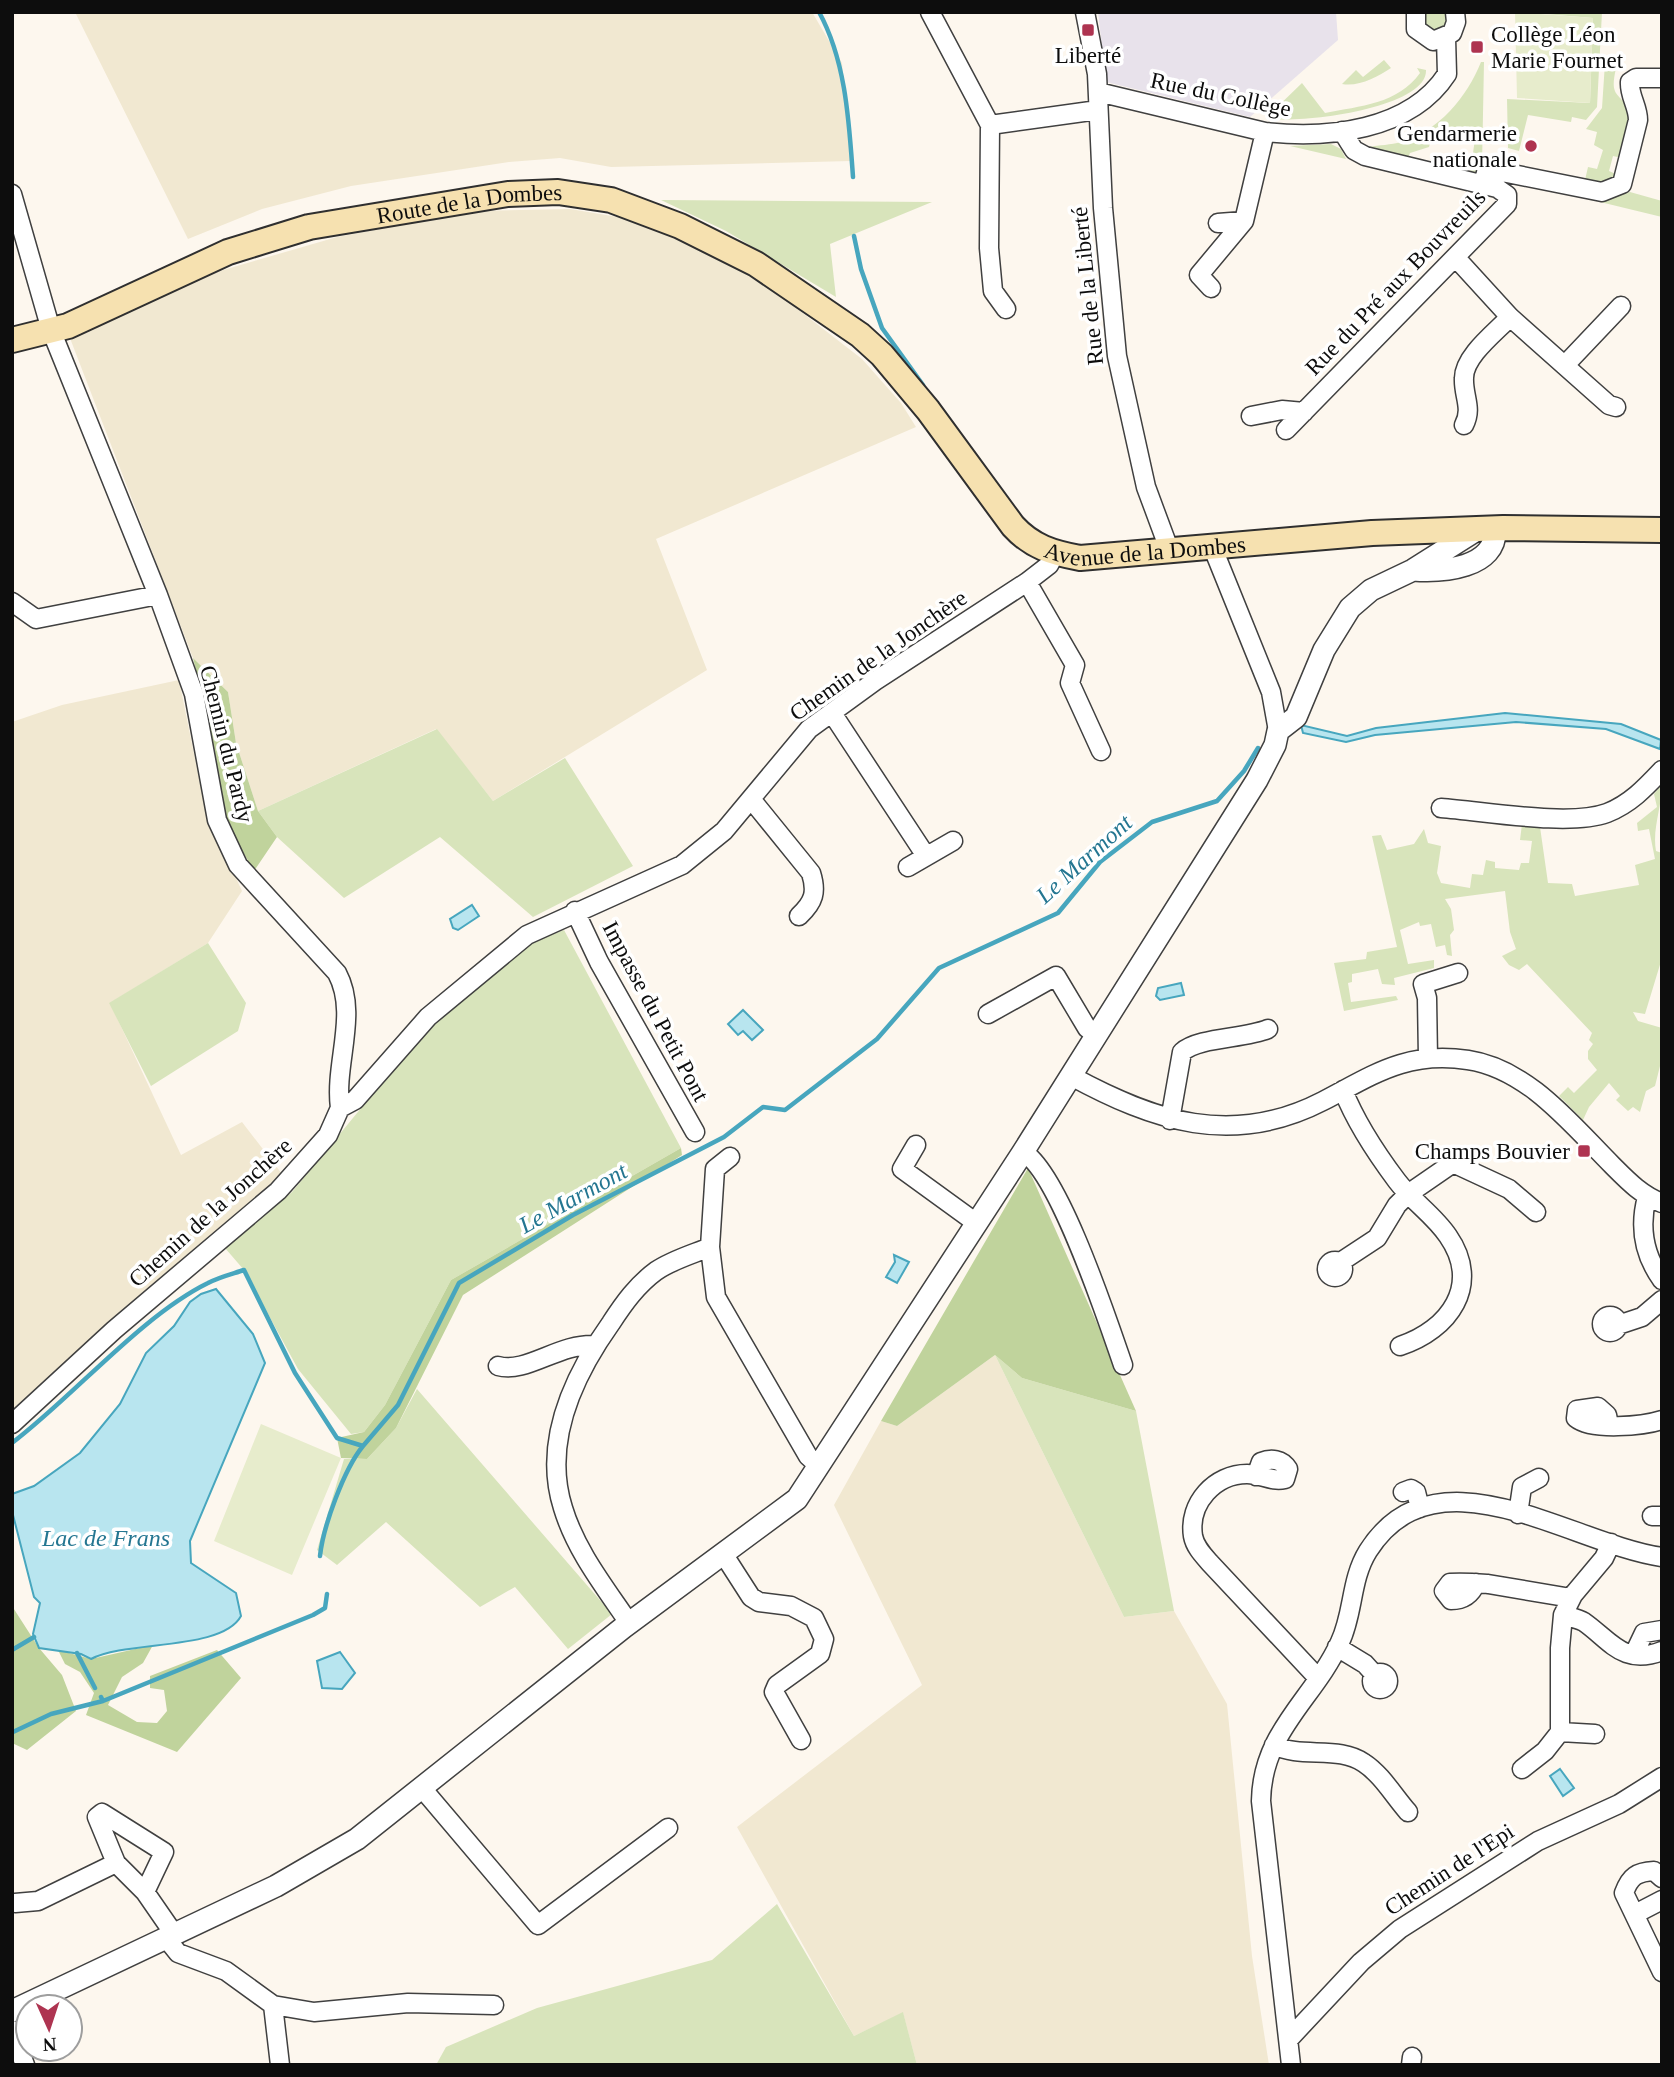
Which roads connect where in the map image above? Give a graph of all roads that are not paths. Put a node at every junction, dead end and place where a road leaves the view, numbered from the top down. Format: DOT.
graph roads {
  1 [pos="930,12"];
  2 [pos="1085,12"];
  3 [pos="1416,12"];
  4 [pos="1455,12"];
  5 [pos="1446,38"];
  6 [pos="1662,78"];
  7 [pos="1098,101"];
  8 [pos="990,125"];
  9 [pos="1342,131"];
  10 [pos="1265,132"];
  11 [pos="1483,184"];
  12 [pos="12,194"];
  13 [pos="1244,221"];
  14 [pos="1218,223"];
  15 [pos="1456,258"];
  16 [pos="1211,288"];
  17 [pos="1621,306"];
  18 [pos="1006,309"];
  19 [pos="1510,317"];
  20 [pos="51,330"];
  21 [pos="12,340"];
  22 [pos="1565,365"];
  23 [pos="898,374"];
  24 [pos="1616,407"];
  25 [pos="1304,412"];
  26 [pos="1251,416"];
  27 [pos="1464,425"];
  28 [pos="1286,430"];
  29 [pos="1486,529"];
  30 [pos="1662,530"];
  31 [pos="1212,546"];
  32 [pos="1169,549"];
  33 [pos="1055,554"];
  34 [pos="1027,582"];
  35 [pos="158,594"];
  36 [pos="12,602"];
  37 [pos="832,713"];
  38 [pos="1278,730"];
  39 [pos="1101,751"];
  40 [pos="1662,771"];
  41 [pos="751,799"];
  42 [pos="1441,808"];
  43 [pos="953,841"];
  44 [pos="926,856"];
  45 [pos="908,867"];
  46 [pos="575,911"];
  47 [pos="799,916"];
  48 [pos="1458,973"];
  49 [pos="988,1014"];
  50 [pos="1268,1029"];
  51 [pos="1095,1034"];
  52 [pos="1428,1058"];
  53 [pos="1071,1076"];
  54 [pos="1342,1090"];
  55 [pos="340,1108"];
  56 [pos="1170,1121"];
  57 [pos="695,1132"];
  58 [pos="916,1145"];
  59 [pos="1023,1152"];
  60 [pos="730,1157"];
  61 [pos="1408,1194"];
  62 [pos="1655,1200"];
  63 [pos="1536,1212"];
  64 [pos="975,1222"];
  65 [pos="710,1247"];
  66 [pos="1339,1263"];
  67 [pos="1662,1280"];
  68 [pos="1662,1300"];
  69 [pos="1618,1325"];
  70 [pos="595,1345"];
  71 [pos="1400,1346"];
  72 [pos="1123,1365"];
  73 [pos="498,1366"];
  74 [pos="1662,1420"];
  75 [pos="12,1424"];
  76 [pos="1609,1425"];
  77 [pos="819,1466"];
  78 [pos="1256,1476"];
  79 [pos="1539,1478"];
  80 [pos="1403,1492"];
  81 [pos="1420,1508"];
  82 [pos="1518,1514"];
  83 [pos="1611,1542"];
  84 [pos="724,1555"];
  85 [pos="1662,1557"];
  86 [pos="1476,1583"];
  87 [pos="1567,1606"];
  88 [pos="629,1623"];
  89 [pos="1662,1630"];
  90 [pos="1337,1647"];
  91 [pos="1662,1651"];
  92 [pos="1634,1654"];
  93 [pos="1375,1675"];
  94 [pos="1317,1677"];
  95 [pos="1560,1732"];
  96 [pos="1595,1734"];
  97 [pos="802,1740"];
  98 [pos="1273,1745"];
  99 [pos="1522,1769"];
  100 [pos="1662,1777"];
  101 [pos="421,1787"];
  102 [pos="1408,1812"];
  103 [pos="668,1828"];
  104 [pos="116,1863"];
  105 [pos="1662,1878"];
  106 [pos="145,1892"];
  107 [pos="1662,1900"];
  108 [pos="15,1903"];
  109 [pos="1635,1914"];
  110 [pos="170,1936"];
  111 [pos="1662,1972"];
  112 [pos="274,2005"];
  113 [pos="494,2005"];
  114 [pos="12,2011"];
  115 [pos="12,2030"];
  116 [pos="1289,2039"];
  117 [pos="25,2065"];
  118 [pos="280,2065"];
  119 [pos="1291,2065"];
  1 -- 8 [label="street"];
  2 -- 7 [label="street, Rue de la Liberté"];
  3 -- 5 [label="street"];
  4 -- 5 [label="street"];
  5 -- 9 [label="street, Rue du Collège"];
  6 -- 11 [label="street"];
  7 -- 8 [label="street"];
  7 -- 10 [label="street, Rue du Collège"];
  7 -- 32 [label="street, Rue de la Liberté"];
  8 -- 18 [label="street"];
  9 -- 10 [label="street, Rue du Collège"];
  9 -- 11 [label="street, Rue du Pré aux Bouvreuils"];
  10 -- 13 [label="street"];
  11 -- 15 [label="street, Rue du Pré aux Bouvreuils"];
  12 -- 20 [label="street, Chemin du Pardy"];
  13 -- 14 [label="street"];
  13 -- 16 [label="street"];
  15 -- 19 [label="street"];
  15 -- 25 [label="street, Rue du Pré aux Bouvreuils"];
  17 -- 22 [label="street"];
  19 -- 22 [label="street"];
  19 -- 27 [label="street"];
  20 -- 21 [label="main road, Route de la Dombes"];
  20 -- 23 [label="main road, Route de la Dombes"];
  20 -- 35 [label="street, Chemin du Pardy"];
  22 -- 24 [label="street"];
  23 -- 33 [label="main road, Avenue de la Dombes"];
  25 -- 26 [label="street"];
  25 -- 28 [label="street, Rue du Pré aux Bouvreuils"];
  29 -- 30 [label="main road, Avenue de la Dombes"];
  29 -- 31 [label="main road, Avenue de la Dombes"];
  29 -- 38 [label="street"];
  31 -- 32 [label="main road, Avenue de la Dombes"];
  31 -- 38 [label="street"];
  32 -- 33 [label="main road, Avenue de la Dombes"];
  33 -- 34 [label="street, Chemin de la Jonchère"];
  34 -- 37 [label="street, Chemin de la Jonchère"];
  34 -- 39 [label="street"];
  35 -- 36 [label="street"];
  35 -- 55 [label="street, Chemin du Pardy"];
  37 -- 41 [label="street, Chemin de la Jonchère"];
  37 -- 44 [label="street"];
  38 -- 51 [label="street"];
  40 -- 42 [label="street"];
  41 -- 46 [label="street, Chemin de la Jonchère"];
  41 -- 47 [label="street"];
  43 -- 44 [label="street"];
  44 -- 45 [label="street"];
  46 -- 55 [label="street, Chemin de la Jonchère"];
  46 -- 57 [label="street, Impasse du Petit Pont"];
  48 -- 52 [label="street"];
  49 -- 51 [label="street"];
  50 -- 56 [label="street"];
  51 -- 53 [label="street"];
  52 -- 54 [label="street"];
  52 -- 62 [label="street"];
  53 -- 56 [label="street"];
  53 -- 59 [label="street"];
  54 -- 56 [label="street"];
  54 -- 61 [label="street"];
  55 -- 75 [label="street, Chemin de la Jonchère"];
  58 -- 64 [label="street"];
  59 -- 64 [label="street"];
  59 -- 72 [label="street"];
  60 -- 65 [label="street"];
  61 -- 63 [label="street"];
  61 -- 66 [label="street"];
  61 -- 71 [label="street"];
  62 -- 67 [label="street"];
  64 -- 77 [label="street"];
  65 -- 70 [label="street"];
  65 -- 77 [label="street"];
  68 -- 69 [label="street"];
  70 -- 73 [label="street"];
  70 -- 88 [label="street"];
  74 -- 76 [label="street"];
  77 -- 84 [label="street"];
  78 -- 94 [label="street"];
  79 -- 82 [label="street"];
  80 -- 81 [label="street"];
  81 -- 82 [label="street"];
  81 -- 90 [label="street"];
  82 -- 83 [label="street"];
  83 -- 85 [label="street"];
  83 -- 87 [label="street"];
  84 -- 88 [label="street"];
  84 -- 97 [label="street"];
  86 -- 87 [label="street"];
  87 -- 92 [label="street"];
  87 -- 95 [label="street"];
  88 -- 101 [label="street"];
  89 -- 92 [label="street"];
  90 -- 93 [label="street"];
  90 -- 94 [label="street"];
  91 -- 92 [label="street"];
  94 -- 98 [label="street"];
  95 -- 96 [label="street"];
  95 -- 99 [label="street"];
  98 -- 102 [label="street"];
  98 -- 116 [label="street"];
  100 -- 116 [label="street, Chemin de l'Epi"];
  101 -- 103 [label="street"];
  101 -- 110 [label="street"];
  104 -- 106 [label="street"];
  104 -- 106 [label="street"];
  104 -- 108 [label="street"];
  105 -- 109 [label="street"];
  106 -- 110 [label="street"];
  107 -- 109 [label="street"];
  109 -- 111 [label="street"];
  110 -- 112 [label="street"];
  110 -- 114 [label="street"];
  112 -- 113 [label="street"];
  112 -- 118 [label="street"];
  115 -- 117 [label="street"];
  116 -- 119 [label="street"];
}
